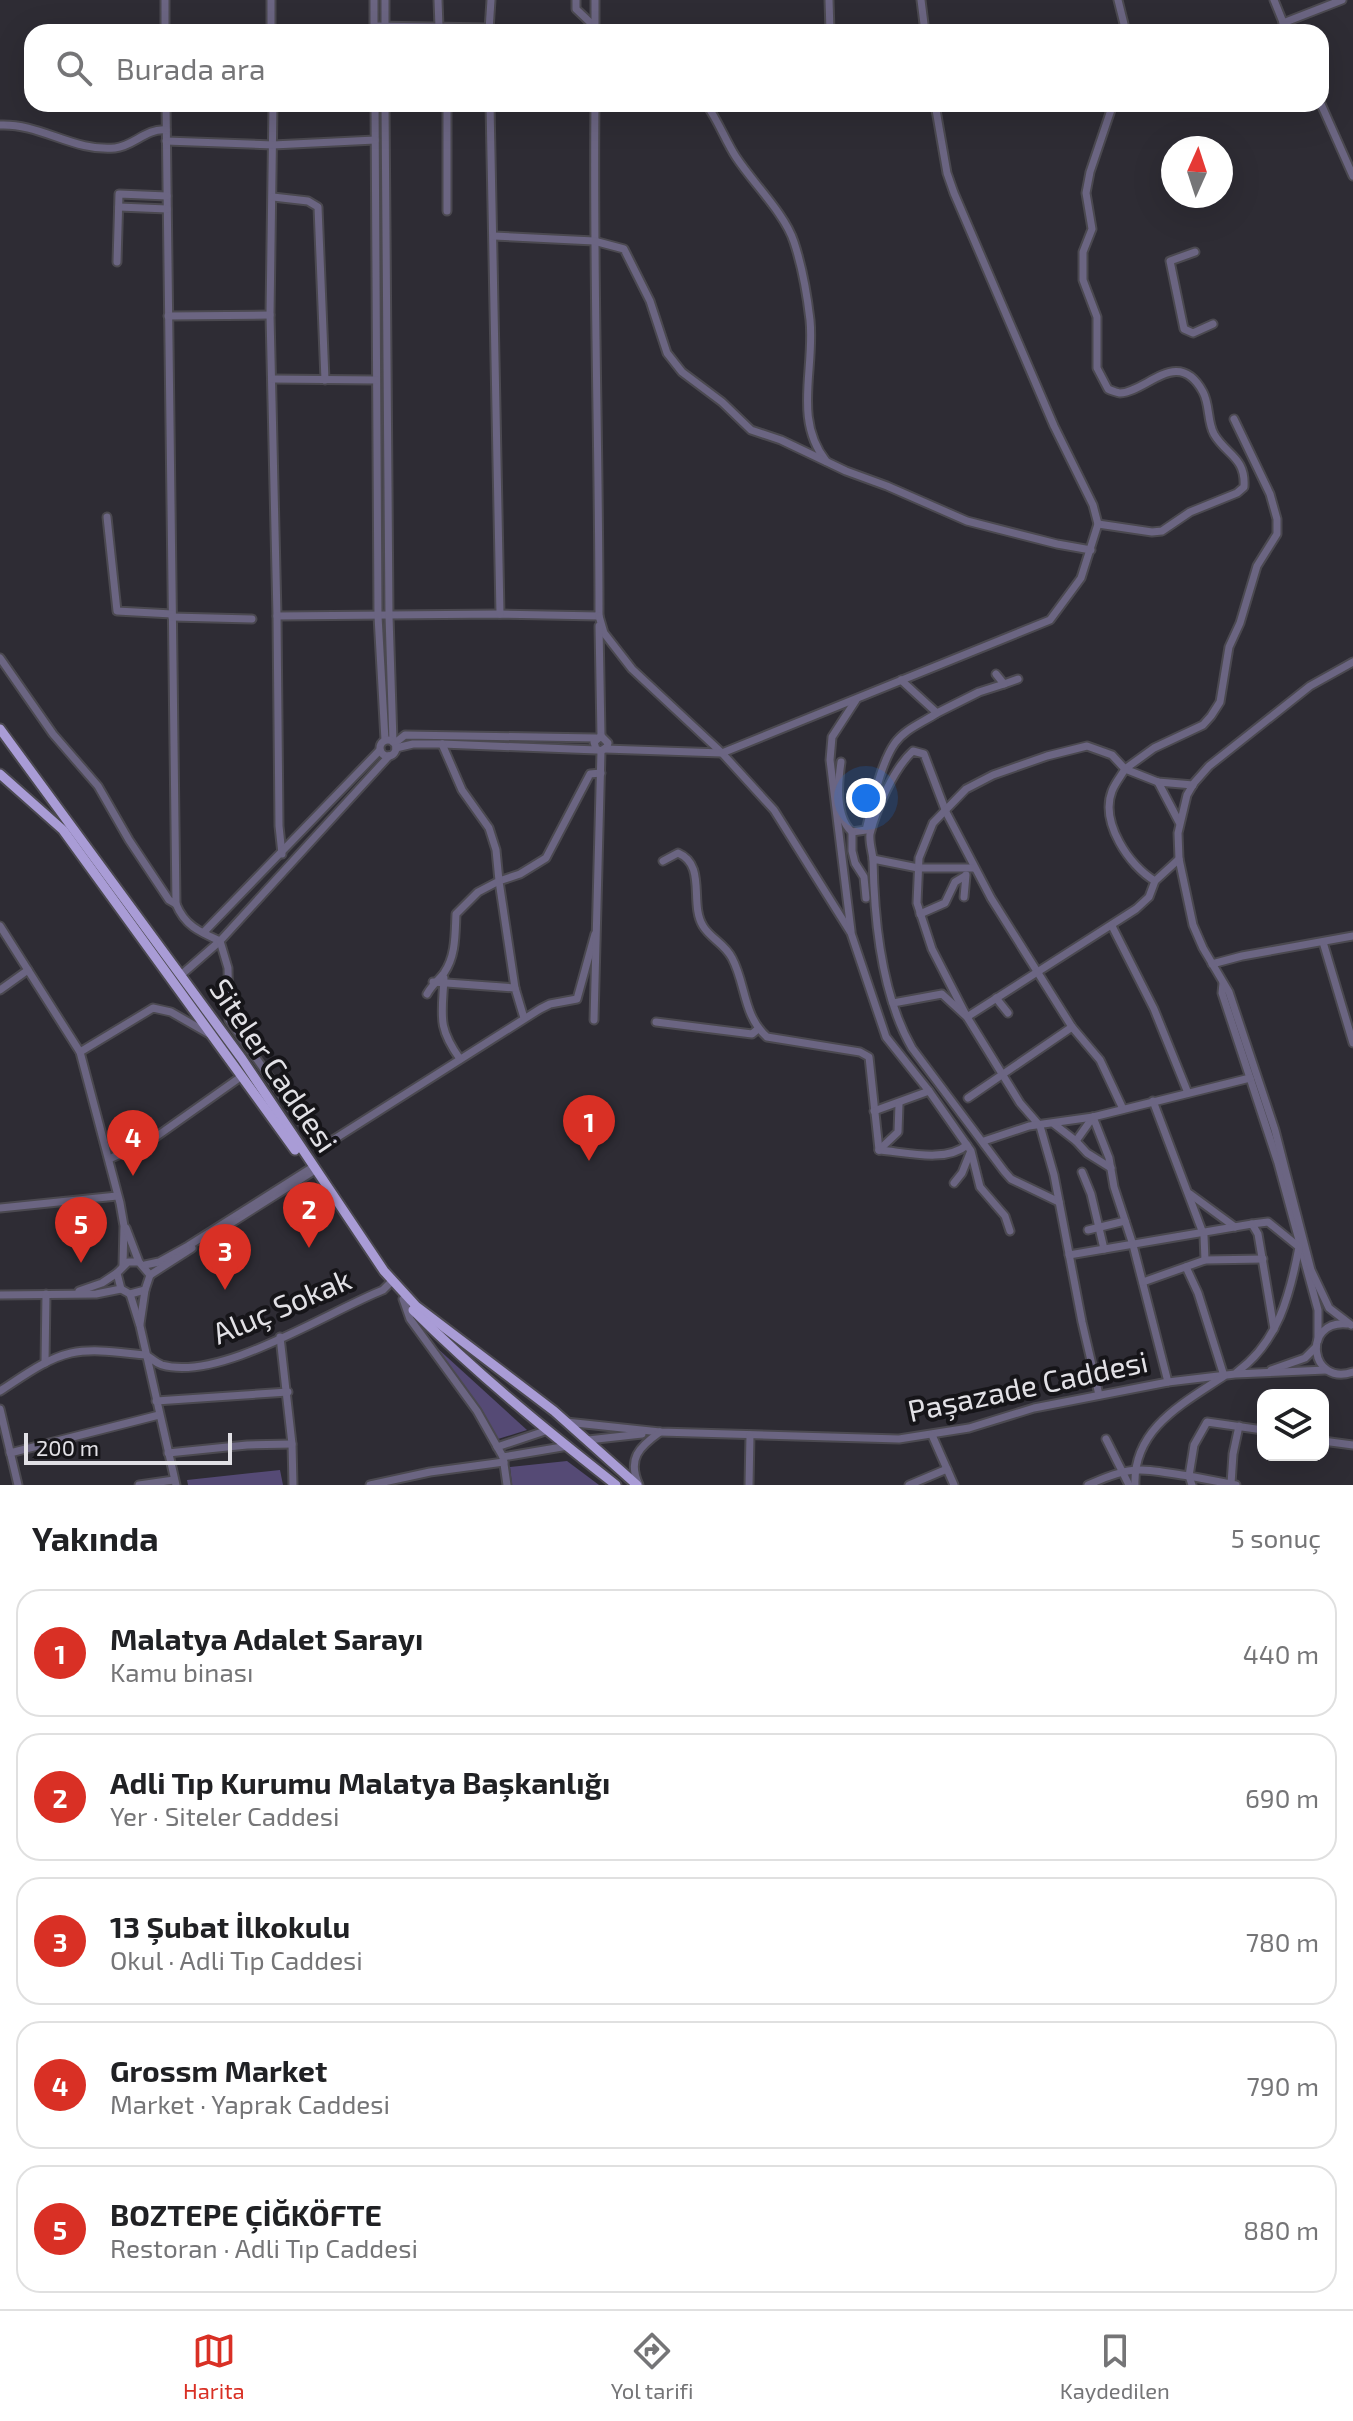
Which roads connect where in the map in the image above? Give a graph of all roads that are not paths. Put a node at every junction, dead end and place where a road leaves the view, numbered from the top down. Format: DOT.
graph roads {
  1 [pos="165,0"];
  2 [pos="271,0"];
  3 [pos="374,0"];
  4 [pos="385,0"];
  5 [pos="438,0"];
  6 [pos="491,0"];
  7 [pos="576,0"];
  8 [pos="595,0"];
  9 [pos="829,0"];
  10 [pos="921,0"];
  11 [pos="1118,0"];
  12 [pos="1274,0"];
  13 [pos="1342,0"];
  14 [pos="1283,23"];
  15 [pos="165,24"];
  16 [pos="271,24"];
  17 [pos="374,24"];
  18 [pos="385,24"];
  19 [pos="439,24"];
  20 [pos="489,24"];
  21 [pos="590,24"];
  22 [pos="595,24"];
  23 [pos="830,24"];
  24 [pos="924,24"];
  25 [pos="1124,24"];
  26 [pos="166,112"];
  27 [pos="273,112"];
  28 [pos="375,112"];
  29 [pos="385,112"];
  30 [pos="447,112"];
  31 [pos="490,112"];
  32 [pos="595,112"];
  33 [pos="711,112"];
  34 [pos="936,112"];
  35 [pos="1109,112"];
  36 [pos="1325,112"];
  37 [pos="0,125"];
  38 [pos="166,130"];
  39 [pos="375,140"];
  40 [pos="166,141"];
  41 [pos="273,145"];
  42 [pos="1353,176"];
  43 [pos="167,196"];
  44 [pos="273,197"];
  45 [pos="119,207"];
  46 [pos="167,209"];
  47 [pos="447,211"];
  48 [pos="494,236"];
  49 [pos="594,241"];
  50 [pos="1195,252"];
  51 [pos="117,262"];
  52 [pos="270,315"];
  53 [pos="168,316"];
  54 [pos="1213,324"];
  55 [pos="272,379"];
  56 [pos="325,380"];
  57 [pos="376,380"];
  58 [pos="1234,419"];
  59 [pos="828,462"];
  60 [pos="107,517"];
  61 [pos="1098,524"];
  62 [pos="1091,550"];
  63 [pos="500,614"];
  64 [pos="172,615"];
  65 [pos="277,616"];
  66 [pos="378,616"];
  67 [pos="389,616"];
  68 [pos="599,616"];
  69 [pos="252,619"];
  70 [pos="0,658"];
  71 [pos="1353,662"];
  72 [pos="996,674"];
  73 [pos="1018,679"];
  74 [pos="901,680"];
  75 [pos="1004,684"];
  76 [pos="857,698"];
  77 [pos="937,713"];
  78 [pos="0,729"];
  79 [pos="598,737"];
  80 [pos="392,743"];
  81 [pos="442,744"];
  82 [pos="380,750"];
  83 [pos="601,750"];
  84 [pos="722,753"];
  85 [pos="389,756"];
  86 [pos="841,762"];
  87 [pos="1125,769"];
  88 [pos="601,773"];
  89 [pos="0,774"];
  90 [pos="1158,782"];
  91 [pos="1193,785"];
  92 [pos="946,812"];
  93 [pos="1179,822"];
  94 [pos="852,832"];
  95 [pos="282,854"];
  96 [pos="873,859"];
  97 [pos="1179,859"];
  98 [pos="663,861"];
  99 [pos="918,868"];
  100 [pos="974,868"];
  101 [pos="965,876"];
  102 [pos="499,881"];
  103 [pos="1155,881"];
  104 [pos="964,897"];
  105 [pos="866,898"];
  106 [pos="176,904"];
  107 [pos="920,914"];
  108 [pos="0,926"];
  109 [pos="1112,926"];
  110 [pos="204,932"];
  111 [pos="851,933"];
  112 [pos="595,934"];
  113 [pos="1353,936"];
  114 [pos="220,941"];
  115 [pos="1323,942"];
  116 [pos="1212,964"];
  117 [pos="28,970"];
  118 [pos="1036,972"];
  119 [pos="444,973"];
  120 [pos="181,975"];
  121 [pos="433,982"];
  122 [pos="444,982"];
  123 [pos="1223,983"];
  124 [pos="515,988"];
  125 [pos="0,990"];
  126 [pos="427,994"];
  127 [pos="996,998"];
  128 [pos="893,1003"];
  129 [pos="1008,1013"];
  130 [pos="967,1017"];
  131 [pos="524,1018"];
  132 [pos="594,1020"];
  133 [pos="656,1022"];
  134 [pos="1072,1027"];
  135 [pos="758,1029"];
  136 [pos="214,1037"];
  137 [pos="1353,1043"];
  138 [pos="80,1052"];
  139 [pos="460,1059"];
  140 [pos="242,1076"];
  141 [pos="1004,1076"];
  142 [pos="1250,1078"];
  143 [pos="929,1091"];
  144 [pos="1188,1093"];
  145 [pos="968,1098"];
  146 [pos="1153,1101"];
  147 [pos="899,1104"];
  148 [pos="1123,1109"];
  149 [pos="874,1111"];
  150 [pos="1093,1117"];
  151 [pos="1054,1124"];
  152 [pos="1040,1126"];
  153 [pos="984,1141"];
  154 [pos="1076,1141"];
  155 [pos="969,1148"];
  156 [pos="879,1150"];
  157 [pos="109,1159"];
  158 [pos="1111,1168"];
  159 [pos="312,1170"];
  160 [pos="1082,1172"];
  161 [pos="954,1183"];
  162 [pos="1188,1193"];
  163 [pos="117,1196"];
  164 [pos="1059,1202"];
  165 [pos="0,1208"];
  166 [pos="1125,1221"];
  167 [pos="1252,1224"];
  168 [pos="124,1226"];
  169 [pos="1099,1227"];
  170 [pos="1235,1227"];
  171 [pos="1088,1230"];
  172 [pos="1010,1231"];
  173 [pos="1201,1231"];
  174 [pos="1133,1245"];
  175 [pos="1299,1247"];
  176 [pos="1104,1249"];
  177 [pos="1069,1255"];
  178 [pos="1263,1259"];
  179 [pos="1205,1260"];
  180 [pos="142,1263"];
  181 [pos="123,1265"];
  182 [pos="1186,1267"];
  183 [pos="117,1273"];
  184 [pos="150,1275"];
  185 [pos="1143,1282"];
  186 [pos="389,1284"];
  187 [pos="121,1289"];
  188 [pos="145,1290"];
  189 [pos="74,1293"];
  190 [pos="46,1294"];
  191 [pos="130,1294"];
  192 [pos="0,1295"];
  193 [pos="403,1299"];
  194 [pos="140,1326"];
  195 [pos="1352,1326"];
  196 [pos="1274,1329"];
  197 [pos="280,1337"];
  198 [pos="1317,1343"];
  199 [pos="146,1355"];
  200 [pos="45,1363"];
  201 [pos="1326,1370"];
  202 [pos="1235,1374"];
  203 [pos="1262,1374"];
  204 [pos="1224,1376"];
  205 [pos="1351,1377"];
  206 [pos="1168,1382"];
  207 [pos="0,1391"];
  208 [pos="288,1392"];
  209 [pos="1099,1395"];
  210 [pos="156,1401"];
  211 [pos="0,1409"];
  212 [pos="159,1415"];
  213 [pos="571,1425"];
  214 [pos="1239,1426"];
  215 [pos="1257,1429"];
  216 [pos="548,1430"];
  217 [pos="660,1432"];
  218 [pos="750,1435"];
  219 [pos="932,1435"];
  220 [pos="1106,1439"];
  221 [pos="588,1440"];
  222 [pos="1329,1442"];
  223 [pos="292,1444"];
  224 [pos="568,1445"];
  225 [pos="1353,1445"];
  226 [pos="497,1447"];
  227 [pos="10,1453"];
  228 [pos="168,1453"];
  229 [pos="504,1459"];
  230 [pos="1134,1468"];
  231 [pos="947,1469"];
  232 [pos="1120,1471"];
  233 [pos="1190,1481"];
  234 [pos="175,1483"];
  235 [pos="18,1485"];
  236 [pos="139,1485"];
  237 [pos="293,1485"];
  238 [pos="370,1485"];
  239 [pos="507,1485"];
  240 [pos="616,1485"];
  241 [pos="638,1485"];
  242 [pos="749,1485"];
  243 [pos="909,1485"];
  244 [pos="954,1485"];
  245 [pos="1088,1485"];
  246 [pos="1129,1485"];
  247 [pos="1135,1485"];
  248 [pos="1234,1485"];
  1 -- 15 [label="street"];
  2 -- 16 [label="street"];
  3 -- 17 [label="street"];
  4 -- 18 [label="street"];
  5 -- 19 [label="street"];
  6 -- 20 [label="street"];
  7 -- 21 [label="street"];
  8 -- 22 [label="street"];
  9 -- 23 [label="street"];
  10 -- 24 [label="street"];
  11 -- 25 [label="street"];
  12 -- 14 [label="street"];
  13 -- 14 [label="street"];
  26 -- 38 [label="street"];
  27 -- 41 [label="street"];
  28 -- 39 [label="street"];
  29 -- 67 [label="street"];
  30 -- 47 [label="street"];
  31 -- 48 [label="street"];
  32 -- 49 [label="street"];
  33 -- 59 [label="street"];
  34 -- 61 [label="street"];
  35 -- 61 [label="street"];
  36 -- 42 [label="street"];
  37 -- 38 [label="street"];
  38 -- 40 [label="street"];
  39 -- 41 [label="street"];
  39 -- 57 [label="street"];
  40 -- 41 [label="street"];
  40 -- 43 [label="street"];
  41 -- 44 [label="street"];
  43 -- 45 [label="street"];
  43 -- 46 [label="street"];
  44 -- 52 [label="street"];
  44 -- 56 [label="street"];
  45 -- 46 [label="street"];
  45 -- 51 [label="street"];
  46 -- 53 [label="street"];
  48 -- 49 [label="street"];
  48 -- 63 [label="street"];
  49 -- 59 [label="street"];
  49 -- 68 [label="street"];
  50 -- 54 [label="street"];
  52 -- 53 [label="street"];
  52 -- 55 [label="street"];
  53 -- 64 [label="street"];
  55 -- 56 [label="street"];
  55 -- 65 [label="street"];
  56 -- 57 [label="street"];
  57 -- 66 [label="street"];
  58 -- 87 [label="street"];
  59 -- 62 [label="street"];
  60 -- 64 [label="street"];
  61 -- 62 [label="street"];
  62 -- 74 [label="street"];
  63 -- 67 [label="street"];
  63 -- 68 [label="street"];
  64 -- 69 [label="street"];
  64 -- 106 [label="street"];
  65 -- 66 [label="street"];
  65 -- 95 [label="street"];
  66 -- 67 [label="street"];
  66 -- 80 [label="street"];
  67 -- 80 [label="street"];
  68 -- 79 [label="street"];
  68 -- 84 [label="street"];
  70 -- 106 [label="street"];
  71 -- 91 [label="street"];
  72 -- 75 [label="street"];
  73 -- 75 [label="street"];
  74 -- 76 [label="street"];
  74 -- 77 [label="street"];
  75 -- 77 [label="street"];
  76 -- 84 [label="street"];
  76 -- 111 [label="street"];
  77 -- 94 [label="street"];
  78 -- 120 [label="main road, Siteler Caddesi"];
  79 -- 80 [label="street"];
  79 -- 83 [label="street"];
  79 -- 83 [label="street"];
  80 -- 81 [label="street"];
  80 -- 82 [label="street"];
  80 -- 85 [label="street"];
  81 -- 83 [label="street"];
  81 -- 102 [label="street"];
  82 -- 85 [label="street"];
  82 -- 95 [label="street"];
  83 -- 84 [label="street"];
  83 -- 88 [label="street"];
  84 -- 111 [label="street"];
  85 -- 114 [label="street"];
  86 -- 94 [label="street"];
  87 -- 90 [label="street"];
  87 -- 92 [label="street"];
  87 -- 103 [label="street"];
  88 -- 102 [label="street"];
  88 -- 112 [label="street"];
  89 -- 136 [label="main road, Siteler Caddesi"];
  90 -- 91 [label="street"];
  90 -- 93 [label="street"];
  91 -- 93 [label="street"];
  92 -- 96 [label="street"];
  92 -- 99 [label="street"];
  92 -- 100 [label="street"];
  93 -- 97 [label="street"];
  94 -- 105 [label="street"];
  95 -- 110 [label="street"];
  96 -- 99 [label="street"];
  96 -- 128 [label="street"];
  97 -- 103 [label="street"];
  97 -- 116 [label="street"];
  98 -- 135 [label="street"];
  99 -- 100 [label="street"];
  99 -- 107 [label="street"];
  100 -- 101 [label="street"];
  100 -- 118 [label="street"];
  101 -- 104 [label="street"];
  101 -- 107 [label="street"];
  102 -- 119 [label="street"];
  102 -- 124 [label="street"];
  103 -- 109 [label="street"];
  106 -- 110 [label="street"];
  107 -- 130 [label="street"];
  108 -- 117 [label="street"];
  109 -- 118 [label="street"];
  109 -- 144 [label="street"];
  110 -- 114 [label="street"];
  111 -- 143 [label="street"];
  112 -- 131 [label="street"];
  112 -- 132 [label="street"];
  113 -- 115 [label="street"];
  114 -- 120 [label="street"];
  114 -- 139 [label="street"];
  115 -- 116 [label="street"];
  115 -- 137 [label="street"];
  116 -- 123 [label="street"];
  117 -- 125 [label="street"];
  117 -- 138 [label="street"];
  118 -- 127 [label="street"];
  118 -- 134 [label="street"];
  119 -- 121 [label="street"];
  119 -- 122 [label="street"];
  120 -- 159 [label="main road, Siteler Caddesi"];
  121 -- 122 [label="street"];
  121 -- 126 [label="street"];
  122 -- 124 [label="street"];
  122 -- 139 [label="street"];
  123 -- 142 [label="street"];
  123 -- 195 [label="street"];
  124 -- 131 [label="street"];
  127 -- 129 [label="street"];
  127 -- 130 [label="street"];
  128 -- 130 [label="street"];
  128 -- 153 [label="street"];
  130 -- 141 [label="street"];
  131 -- 139 [label="street"];
  133 -- 135 [label="street"];
  134 -- 141 [label="street"];
  134 -- 148 [label="street"];
  135 -- 149 [label="street"];
  136 -- 138 [label="street"];
  136 -- 140 [label="main road, Siteler Caddesi"];
  138 -- 157 [label="street"];
  140 -- 157 [label="street"];
  140 -- 159 [label="main road, Siteler Caddesi"];
  141 -- 145 [label="street"];
  141 -- 152 [label="street"];
  142 -- 144 [label="street"];
  142 -- 175 [label="street"];
  143 -- 147 [label="street"];
  143 -- 155 [label="street"];
  144 -- 146 [label="street"];
  146 -- 148 [label="street"];
  146 -- 162 [label="street"];
  147 -- 149 [label="street"];
  147 -- 156 [label="street"];
  148 -- 150 [label="street"];
  149 -- 156 [label="street"];
  150 -- 151 [label="street"];
  150 -- 154 [label="street"];
  150 -- 158 [label="street"];
  151 -- 152 [label="street"];
  151 -- 154 [label="street"];
  152 -- 153 [label="street"];
  152 -- 164 [label="street"];
  153 -- 164 [label="street"];
  154 -- 158 [label="street"];
  155 -- 156 [label="street"];
  155 -- 161 [label="street"];
  155 -- 172 [label="street"];
  157 -- 163 [label="street"];
  158 -- 166 [label="street"];
  159 -- 180 [label="street"];
  159 -- 184 [label="street"];
  159 -- 186 [label="main road, Siteler Caddesi"];
  159 -- 213 [label="main road, Siteler Caddesi"];
  160 -- 169 [label="street"];
  162 -- 170 [label="street"];
  162 -- 173 [label="street"];
  163 -- 165 [label="street"];
  163 -- 168 [label="street"];
  164 -- 177 [label="street"];
  166 -- 169 [label="street"];
  166 -- 174 [label="street"];
  167 -- 170 [label="street"];
  167 -- 175 [label="street"];
  167 -- 178 [label="street"];
  168 -- 180 [label="street"];
  168 -- 181 [label="street"];
  169 -- 171 [label="street"];
  169 -- 176 [label="street"];
  170 -- 173 [label="street"];
  173 -- 174 [label="street"];
  173 -- 179 [label="street"];
  174 -- 176 [label="street"];
  174 -- 185 [label="street"];
  175 -- 196 [label="street"];
  175 -- 198 [label="street"];
  176 -- 177 [label="street"];
  177 -- 209 [label="street"];
  178 -- 179 [label="street"];
  178 -- 196 [label="street"];
  179 -- 182 [label="street"];
  180 -- 181 [label="street"];
  180 -- 184 [label="street"];
  181 -- 183 [label="street"];
  182 -- 185 [label="street"];
  182 -- 204 [label="street"];
  183 -- 187 [label="street"];
  183 -- 189 [label="street"];
  184 -- 188 [label="street"];
  185 -- 206 [label="street"];
  186 -- 193 [label="main road, Siteler Caddesi"];
  186 -- 197 [label="street, Aluç Sokak"];
  187 -- 189 [label="street"];
  187 -- 191 [label="street"];
  188 -- 191 [label="street"];
  188 -- 194 [label="street"];
  189 -- 190 [label="street"];
  190 -- 192 [label="street"];
  190 -- 200 [label="street"];
  191 -- 194 [label="street"];
  193 -- 216 [label="main road, Siteler Caddesi"];
  193 -- 226 [label="street"];
  194 -- 199 [label="street"];
  195 -- 198 [label="street"];
  196 -- 202 [label="street"];
  197 -- 199 [label="street, Aluç Sokak"];
  197 -- 208 [label="street"];
  198 -- 201 [label="street"];
  198 -- 203 [label="street"];
  199 -- 200 [label="street, Aluç Sokak"];
  199 -- 210 [label="street"];
  200 -- 207 [label="street, Aluç Sokak"];
  201 -- 203 [label="street"];
  201 -- 205 [label="street"];
  202 -- 203 [label="street, Paşazade Caddesi"];
  202 -- 204 [label="street, Paşazade Caddesi"];
  204 -- 206 [label="street, Paşazade Caddesi"];
  204 -- 230 [label="street"];
  206 -- 209 [label="street, Paşazade Caddesi"];
  208 -- 210 [label="street"];
  208 -- 223 [label="street"];
  209 -- 219 [label="street, Paşazade Caddesi"];
  210 -- 212 [label="street"];
  211 -- 227 [label="street"];
  212 -- 227 [label="street"];
  212 -- 228 [label="street"];
  213 -- 216 [label="main road"];
  213 -- 217 [label="street, Paşazade Caddesi"];
  213 -- 221 [label="main road, Siteler Caddesi"];
  214 -- 215 [label="street"];
  214 -- 233 [label="street"];
  214 -- 248 [label="street"];
  216 -- 224 [label="main road, Siteler Caddesi"];
  216 -- 226 [label="street"];
  217 -- 218 [label="street, Paşazade Caddesi"];
  217 -- 221 [label="street, Paşazade Caddesi"];
  217 -- 241 [label="street"];
  218 -- 219 [label="street, Paşazade Caddesi"];
  218 -- 242 [label="street"];
  219 -- 231 [label="street"];
  220 -- 232 [label="street"];
  221 -- 224 [label="main road"];
  221 -- 241 [label="main road, Siteler Caddesi"];
  222 -- 225 [label="street"];
  223 -- 228 [label="street"];
  223 -- 237 [label="street"];
  224 -- 229 [label="street"];
  224 -- 240 [label="main road, Siteler Caddesi"];
  226 -- 229 [label="street"];
  227 -- 235 [label="street"];
  228 -- 234 [label="street"];
  229 -- 238 [label="street"];
  229 -- 239 [label="street"];
  230 -- 232 [label="street"];
  230 -- 233 [label="street"];
  230 -- 247 [label="street"];
  231 -- 243 [label="street"];
  231 -- 244 [label="street"];
  232 -- 245 [label="street"];
  232 -- 246 [label="street"];
  233 -- 248 [label="street"];
  234 -- 236 [label="street"];
}
